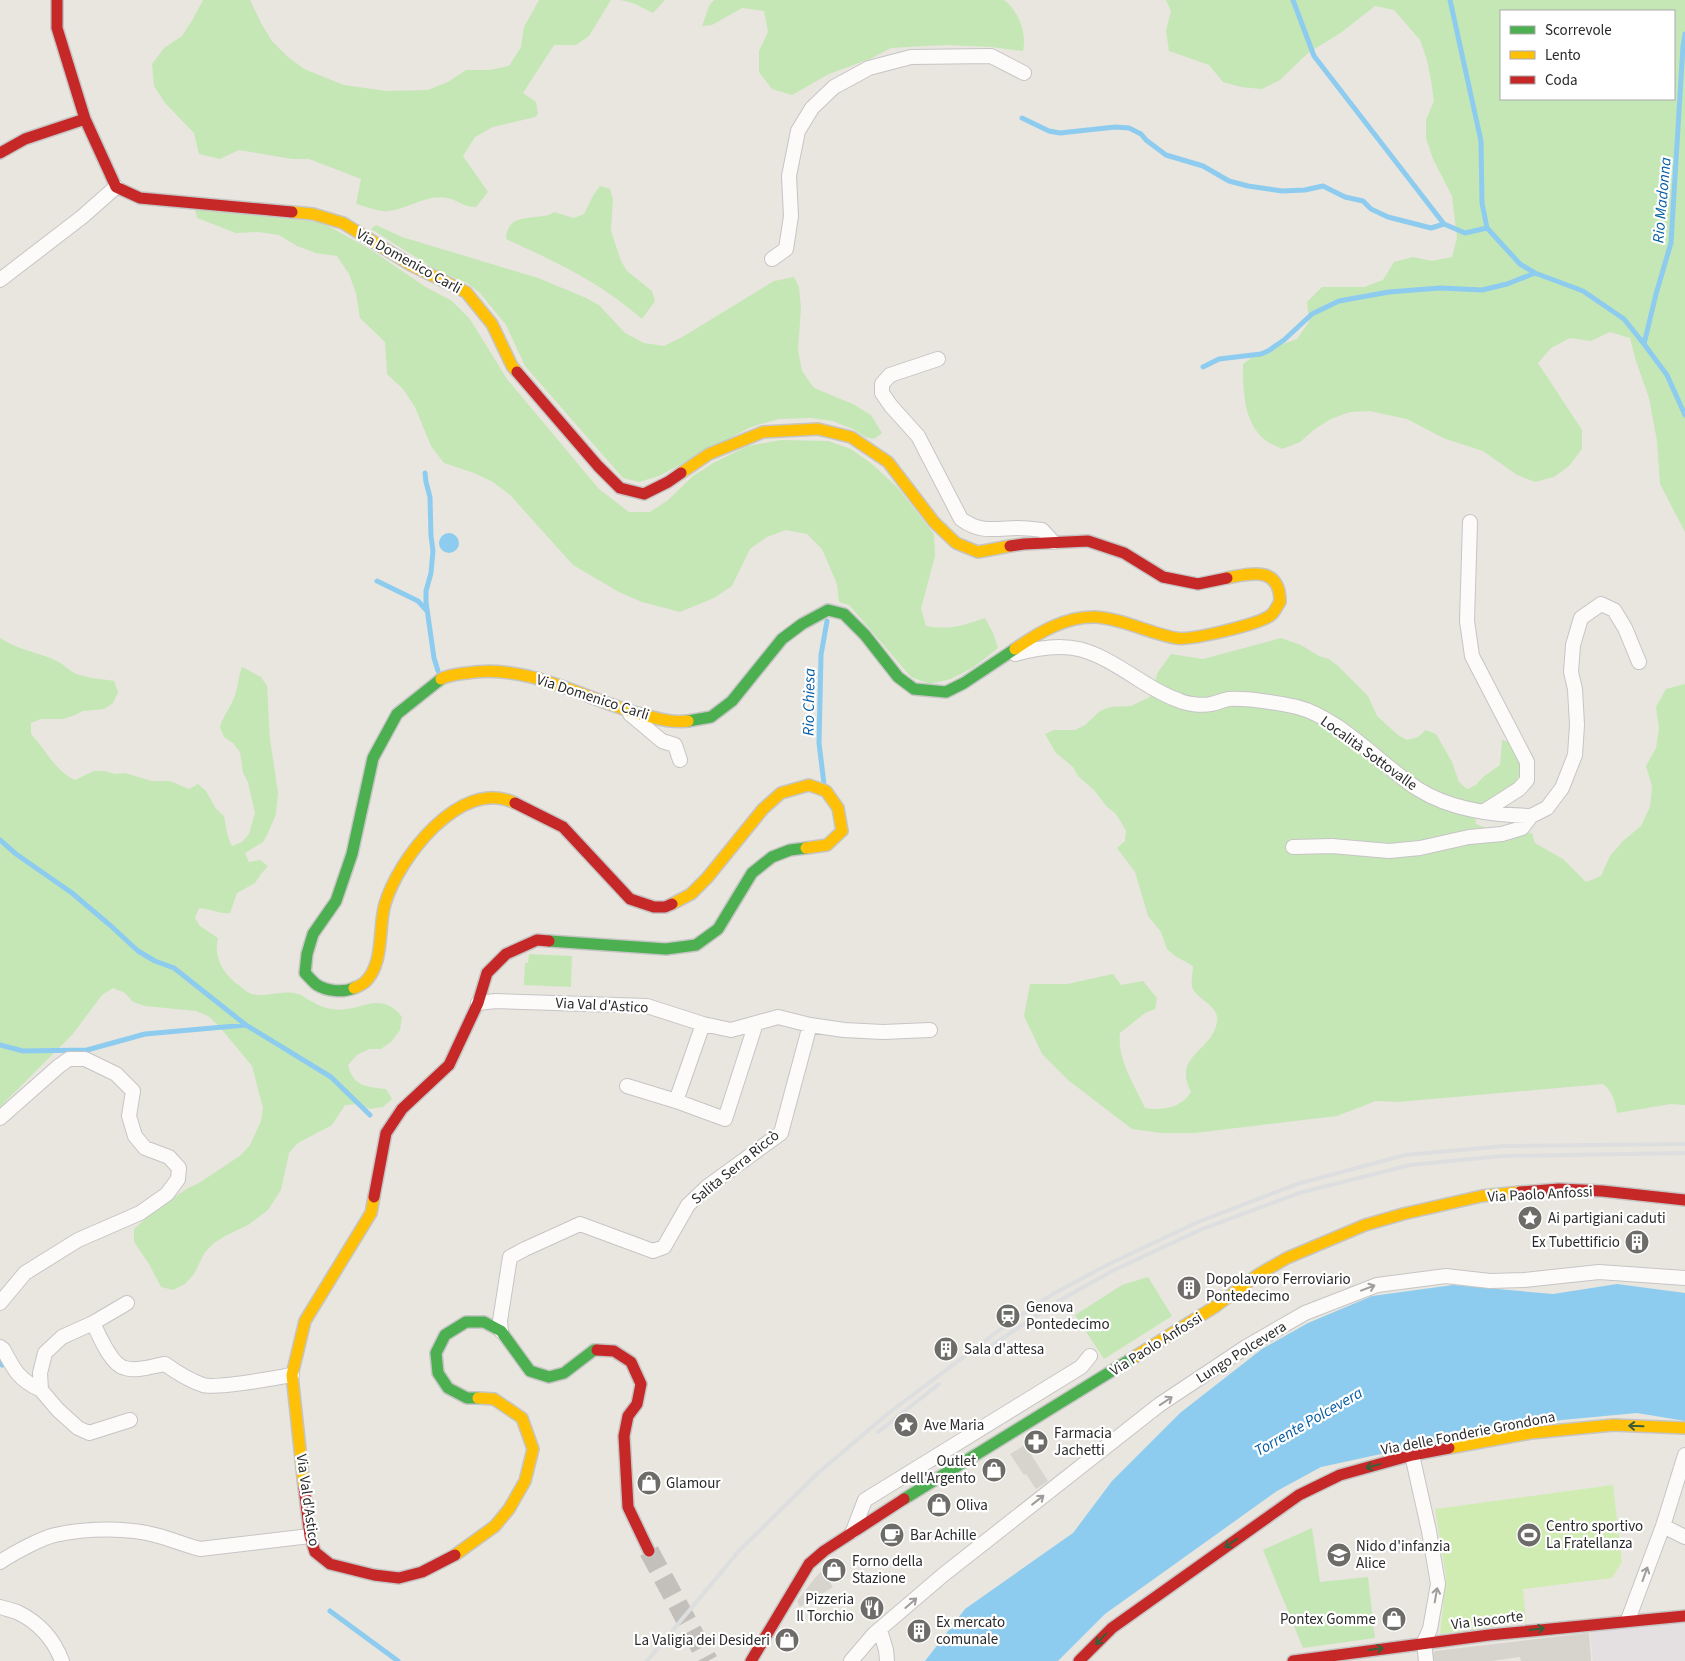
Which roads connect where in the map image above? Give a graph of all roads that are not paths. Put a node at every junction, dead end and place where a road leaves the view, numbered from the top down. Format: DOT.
graph roads {
  1 [pos="57,0"];
  2 [pos="1024,73"];
  3 [pos="85,119"];
  4 [pos="0,153"];
  5 [pos="116,187"];
  6 [pos="772,259"];
  7 [pos="0,280"];
  8 [pos="938,359"];
  9 [pos="1470,522"];
  10 [pos="1053,542"];
  11 [pos="1000,659"];
  12 [pos="1639,662"];
  13 [pos="627,711"];
  14 [pos="680,760"];
  15 [pos="1483,812"];
  16 [pos="1531,816"];
  17 [pos="1293,847"];
  18 [pos="752,873"];
  19 [pos="478,1004"];
  20 [pos="756,1023"];
  21 [pos="703,1024"];
  22 [pos="810,1025"];
  23 [pos="930,1030"];
  24 [pos="627,1086"];
  25 [pos="676,1101"];
  26 [pos="0,1118"];
  27 [pos="1685,1200"];
  28 [pos="1685,1278"];
  29 [pos="0,1303"];
  30 [pos="127,1303"];
  31 [pos="93,1323"];
  32 [pos="501,1331"];
  33 [pos="0,1347"];
  34 [pos="1090,1356"];
  35 [pos="292,1375"];
  36 [pos="41,1390"];
  37 [pos="130,1420"];
  38 [pos="1685,1428"];
  39 [pos="1412,1455"];
  40 [pos="1685,1455"];
  41 [pos="1662,1526"];
  42 [pos="853,1531"];
  43 [pos="310,1536"];
  44 [pos="1685,1538"];
  45 [pos="649,1551"];
  46 [pos="0,1562"];
  47 [pos="2,1609"];
  48 [pos="1685,1616"];
  49 [pos="1628,1620"];
  50 [pos="877,1632"];
  51 [pos="1424,1642"];
  52 [pos="1344,1657"];
  53 [pos="62,1661"];
  54 [pos="751,1661"];
  55 [pos="851,1661"];
  56 [pos="887,1661"];
  57 [pos="1079,1661"];
  58 [pos="1293,1661"];
  59 [pos="1426,1661"];
  1 -- 3 [label="street"];
  2 -- 6 [label="street"];
  3 -- 4 [label="street"];
  3 -- 5 [label="street"];
  5 -- 7 [label="street"];
  5 -- 10 [label="street, Via Domenico Carli"];
  8 -- 10 [label="street"];
  9 -- 15 [label="street"];
  10 -- 11 [label="street, Via Domenico Carli"];
  11 -- 13 [label="street, Via Domenico Carli"];
  11 -- 15 [label="street, Località Sottovalle"];
  12 -- 16 [label="street"];
  13 -- 14 [label="street"];
  13 -- 18 [label="street, Via Domenico Carli"];
  15 -- 16 [label="street, Località Sottovalle"];
  16 -- 17 [label="street"];
  18 -- 19 [label="street, Via Val d'Astico"];
  19 -- 21 [label="street, Via Val d'Astico"];
  19 -- 35 [label="street, Via Val d'Astico"];
  20 -- 21 [label="street, Via Val d'Astico"];
  20 -- 22 [label="street, Via Val d'Astico"];
  20 -- 25 [label="street"];
  21 -- 25 [label="street"];
  22 -- 23 [label="street, Via Val d'Astico"];
  22 -- 32 [label="street, Salita Serra Riccò"];
  24 -- 25 [label="street"];
  26 -- 29 [label="street"];
  27 -- 42 [label="street, Via Paolo Anfossi"];
  50 -- 28 [label="street, Lungo Polcevera, one-way"];
  30 -- 31 [label="street"];
  31 -- 35 [label="street"];
  31 -- 36 [label="street"];
  32 -- 43 [label="street, Via Val d'Astico"];
  32 -- 45 [label="street"];
  33 -- 36 [label="street"];
  34 -- 42 [label="street, Via Paolo Anfossi"];
  35 -- 43 [label="street, Via Val d'Astico"];
  36 -- 37 [label="street"];
  38 -- 39 [label="street, Via delle Fonderie Grondona, one-way"];
  51 -- 39 [label="street, one-way"];
  39 -- 57 [label="street, Via delle Fonderie Grondona, one-way"];
  40 -- 41 [label="street"];
  41 -- 44 [label="street"];
  49 -- 41 [label="street, one-way"];
  42 -- 54 [label="street, Via Paolo Anfossi"];
  43 -- 46 [label="street"];
  47 -- 53 [label="street"];
  48 -- 49 [label="street, Via Isocorte"];
  51 -- 49 [label="street, Via Isocorte, one-way"];
  50 -- 55 [label="street, Lungo Polcevera"];
  50 -- 56 [label="street"];
  52 -- 51 [label="street, Via Isocorte, one-way"];
  51 -- 59 [label="street"];
  52 -- 58 [label="street, Via Isocorte"];
}
